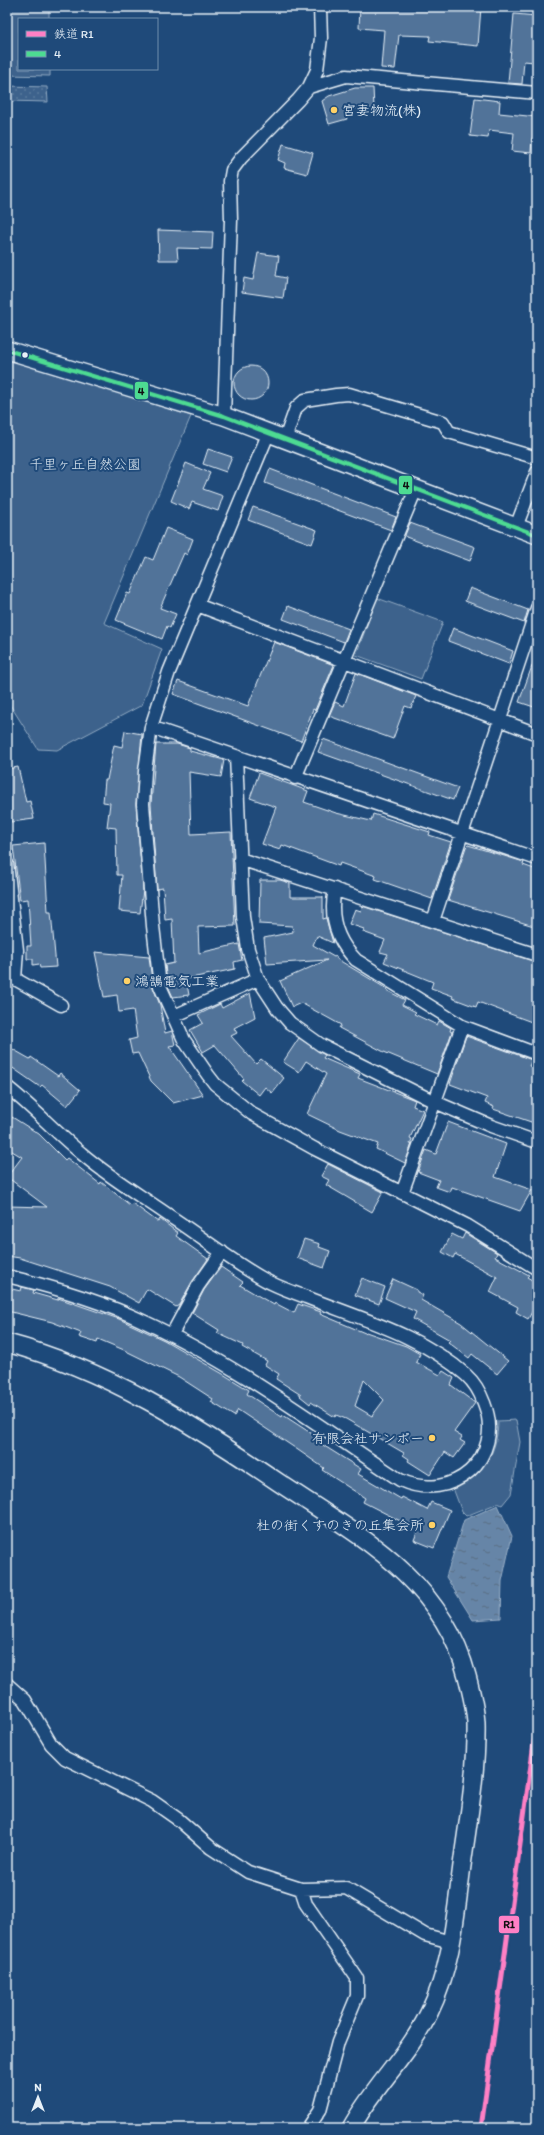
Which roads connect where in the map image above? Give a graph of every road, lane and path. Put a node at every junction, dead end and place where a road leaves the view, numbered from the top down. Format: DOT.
graph roads {
  1 [pos="320,7"];
  2 [pos="308,87"];
  3 [pos="537,94"];
  4 [pos="7,350"];
  5 [pos="224,416"];
  6 [pos="269,432"];
  7 [pos="285,439"];
  8 [pos="537,458"];
  9 [pos="537,472"];
  10 [pos="416,489"];
  11 [pos="516,527"];
  12 [pos="537,535"];
  13 [pos="197,605"];
  14 [pos="537,608"];
  15 [pos="344,661"];
  16 [pos="500,721"];
  17 [pos="151,727"];
  18 [pos="537,734"];
  19 [pos="236,756"];
  20 [pos="296,778"];
  21 [pos="462,834"];
  22 [pos="240,859"];
  23 [pos="537,859"];
  24 [pos="7,864"];
  25 [pos="9,886"];
  26 [pos="335,890"];
  27 [pos="433,921"];
  28 [pos="537,955"];
  29 [pos="11,978"];
  30 [pos="258,979"];
  31 [pos="61,1005"];
  32 [pos="174,1016"];
  33 [pos="462,1026"];
  34 [pos="537,1054"];
  35 [pos="7,1087"];
  36 [pos="435,1102"];
  37 [pos="537,1142"];
  38 [pos="402,1193"];
  39 [pos="222,1252"];
  40 [pos="537,1269"];
  41 [pos="7,1276"];
  42 [pos="172,1334"];
  43 [pos="7,1343"];
  44 [pos="7,1684"];
  45 [pos="301,1889"];
  46 [pos="451,1942"];
  47 [pos="308,2128"];
  48 [pos="351,2128"];
  1 -- 2 [label="street"];
  2 -- 3 [label="street"];
  2 -- 5 [label="street"];
  4 -- 5 [label="street"];
  5 -- 6 [label="street"];
  6 -- 7 [label="street"];
  6 -- 13 [label="street"];
  7 -- 8 [label="street"];
  7 -- 10 [label="street"];
  9 -- 11 [label="street"];
  10 -- 11 [label="street"];
  10 -- 15 [label="street"];
  11 -- 12 [label="street"];
  13 -- 15 [label="street"];
  13 -- 17 [label="street"];
  14 -- 16 [label="street"];
  15 -- 16 [label="street"];
  15 -- 20 [label="street"];
  16 -- 18 [label="street"];
  16 -- 21 [label="street"];
  17 -- 19 [label="street"];
  17 -- 32 [label="street"];
  19 -- 20 [label="street"];
  19 -- 22 [label="street"];
  20 -- 21 [label="street"];
  21 -- 23 [label="street"];
  21 -- 27 [label="street"];
  22 -- 26 [label="street"];
  22 -- 30 [label="street"];
  24 -- 25 [label="street"];
  25 -- 29 [label="street"];
  26 -- 27 [label="street"];
  26 -- 33 [label="street"];
  27 -- 28 [label="street"];
  29 -- 31 [label="street"];
  30 -- 32 [label="street"];
  30 -- 36 [label="street"];
  32 -- 38 [label="street"];
  33 -- 34 [label="street"];
  33 -- 36 [label="street"];
  35 -- 39 [label="street"];
  36 -- 37 [label="street"];
  36 -- 38 [label="street"];
  38 -- 40 [label="street"];
  39 -- 42 [label="street"];
  39 -- 42 [label="street"];
  41 -- 42 [label="street"];
  43 -- 46 [label="street"];
  44 -- 45 [label="street"];
  45 -- 46 [label="street"];
  45 -- 47 [label="street"];
  46 -- 48 [label="street"];
}
